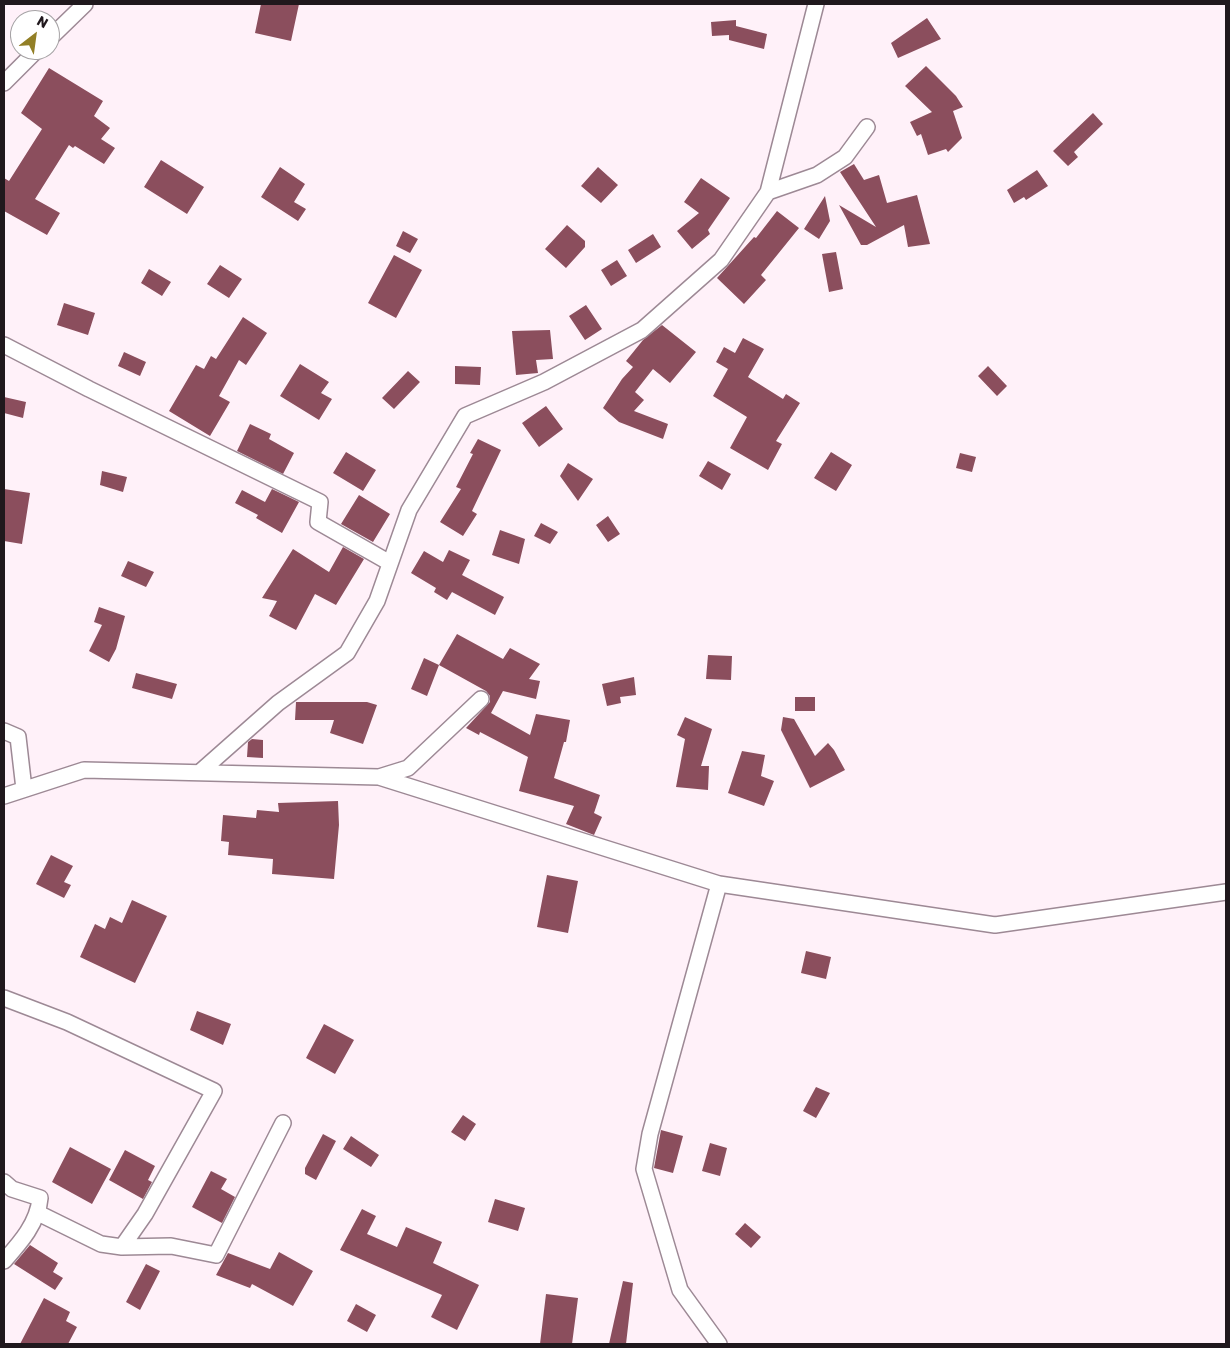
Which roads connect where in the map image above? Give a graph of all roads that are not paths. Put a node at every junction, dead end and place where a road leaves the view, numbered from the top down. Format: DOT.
graph roads {
  1 [pos="85,4"];
  2 [pos="816,4"];
  3 [pos="60,28"];
  4 [pos="27,60"];
  5 [pos="4,83"];
  6 [pos="867,127"];
  7 [pos="768,192"];
  8 [pos="4,345"];
  9 [pos="390,564"];
  10 [pos="481,699"];
  11 [pos="4,731"];
  12 [pos="200,772"];
  13 [pos="379,777"];
  14 [pos="24,789"];
  15 [pos="4,796"];
  16 [pos="719,884"];
  17 [pos="1226,892"];
  18 [pos="4,998"];
  19 [pos="282,1124"];
  20 [pos="4,1182"];
  21 [pos="38,1213"];
  22 [pos="122,1247"];
  23 [pos="4,1261"];
  24 [pos="718,1344"];
  1 -- 3 [label="street"];
  2 -- 7 [label="street"];
  4 -- 5 [label="street"];
  6 -- 7 [label="street"];
  7 -- 9 [label="street"];
  8 -- 9 [label="street"];
  9 -- 12 [label="street"];
  10 -- 13 [label="street"];
  11 -- 14 [label="street"];
  12 -- 13 [label="street"];
  12 -- 14 [label="street"];
  13 -- 16 [label="street"];
  14 -- 15 [label="street"];
  16 -- 17 [label="street"];
  16 -- 24 [label="street"];
  18 -- 22 [label="street"];
  19 -- 22 [label="street"];
  20 -- 21 [label="street"];
  21 -- 22 [label="street"];
  21 -- 23 [label="street"];
}
